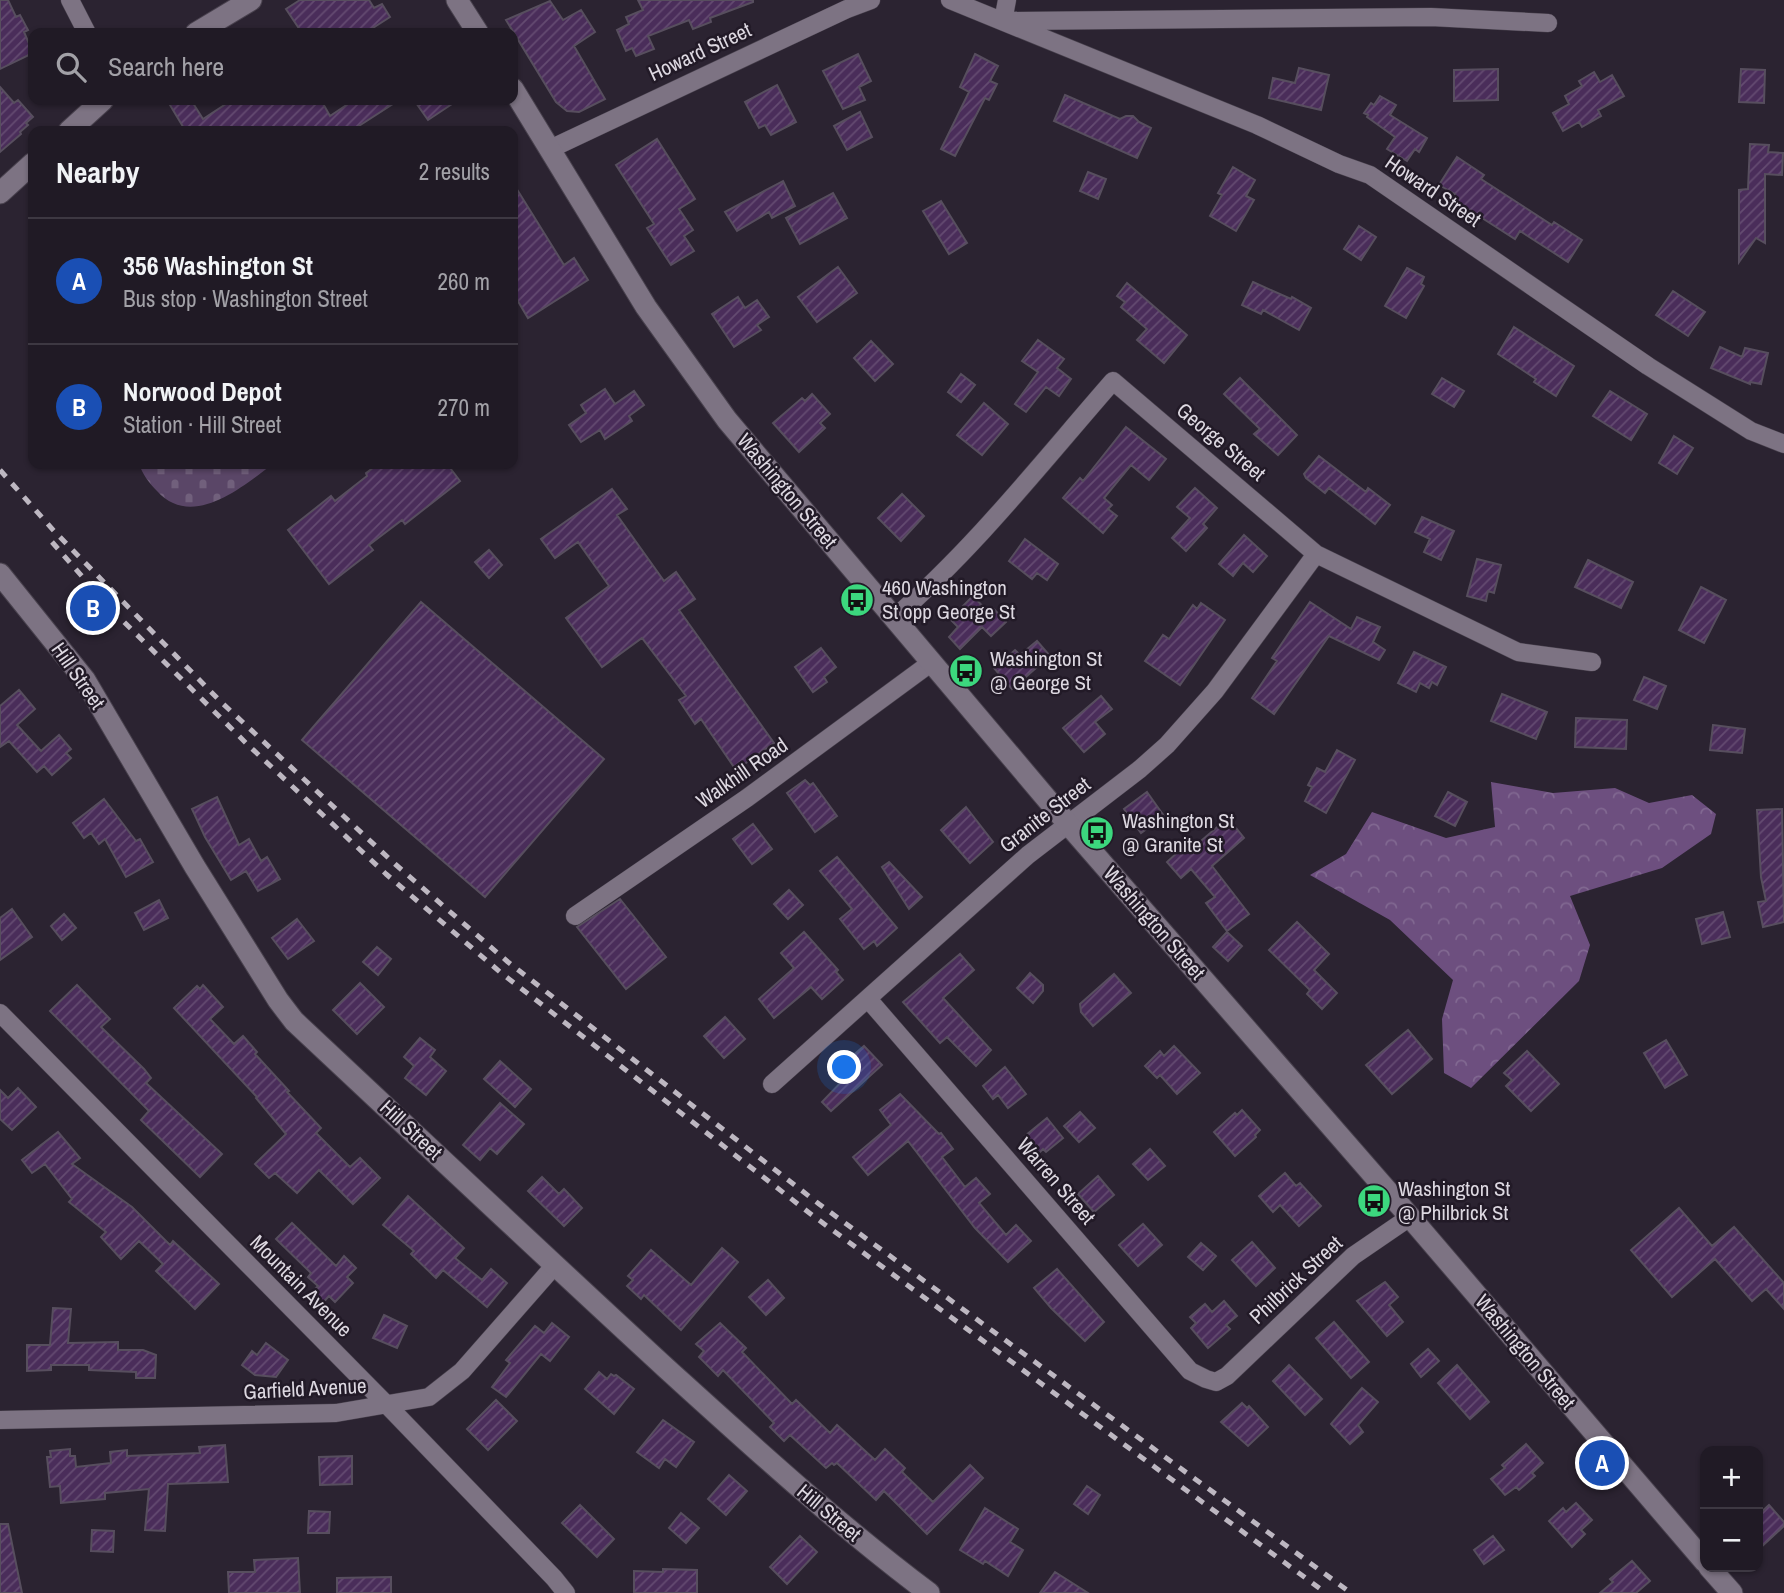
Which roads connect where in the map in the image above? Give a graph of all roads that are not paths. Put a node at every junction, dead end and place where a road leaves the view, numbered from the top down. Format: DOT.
graph roads {
  1 [pos="69,0"];
  2 [pos="251,0"];
  3 [pos="457,0"];
  4 [pos="871,0"];
  5 [pos="950,0"];
  6 [pos="1007,0"];
  7 [pos="1003,21"];
  8 [pos="1548,23"];
  9 [pos="84,28"];
  10 [pos="204,28"];
  11 [pos="475,28"];
  12 [pos="518,97"];
  13 [pos="98,105"];
  14 [pos="74,126"];
  15 [pos="550,149"];
  16 [pos="28,168"];
  17 [pos="0,193"];
  18 [pos="1784,444"];
  19 [pos="1316,554"];
  20 [pos="0,575"];
  21 [pos="894,618"];
  22 [pos="932,662"];
  23 [pos="1592,662"];
  24 [pos="1068,824"];
  25 [pos="575,916"];
  26 [pos="868,999"];
  27 [pos="0,1013"];
  28 [pos="772,1084"];
  29 [pos="1410,1217"];
  30 [pos="555,1265"];
  31 [pos="1216,1382"];
  32 [pos="388,1406"];
  33 [pos="0,1420"];
  34 [pos="1700,1556"];
  35 [pos="1713,1572"];
  36 [pos="566,1593"];
  37 [pos="929,1593"];
  38 [pos="1732,1593"];
  1 -- 9 [label="street"];
  2 -- 10 [label="main road"];
  3 -- 11 [label="main road"];
  4 -- 15 [label="street, Howard Street"];
  5 -- 7 [label="street, Howard Street"];
  6 -- 7 [label="street"];
  7 -- 8 [label="street"];
  7 -- 18 [label="street, Howard Street"];
  12 -- 15 [label="main road, Washington Street"];
  13 -- 14 [label="main road"];
  15 -- 21 [label="main road, Washington Street"];
  16 -- 17 [label="main road"];
  19 -- 21 [label="street, George Street"];
  19 -- 23 [label="street, George Street"];
  19 -- 24 [label="street, Granite Street"];
  20 -- 30 [label="main road, Hill Street"];
  21 -- 22 [label="main road, Washington Street"];
  22 -- 24 [label="main road, Washington Street"];
  22 -- 25 [label="street, Walkhill Road"];
  24 -- 26 [label="street, Granite Street"];
  24 -- 29 [label="main road, Washington Street"];
  26 -- 28 [label="street, Granite Street"];
  26 -- 31 [label="street, Warren Street"];
  27 -- 32 [label="street, Mountain Avenue"];
  29 -- 31 [label="street, Philbrick Street"];
  29 -- 34 [label="main road, Washington Street"];
  30 -- 32 [label="street, Garfield Avenue"];
  30 -- 37 [label="main road, Hill Street"];
  32 -- 33 [label="street, Garfield Avenue"];
  32 -- 36 [label="street, Mountain Avenue"];
  35 -- 38 [label="main road"];
}
